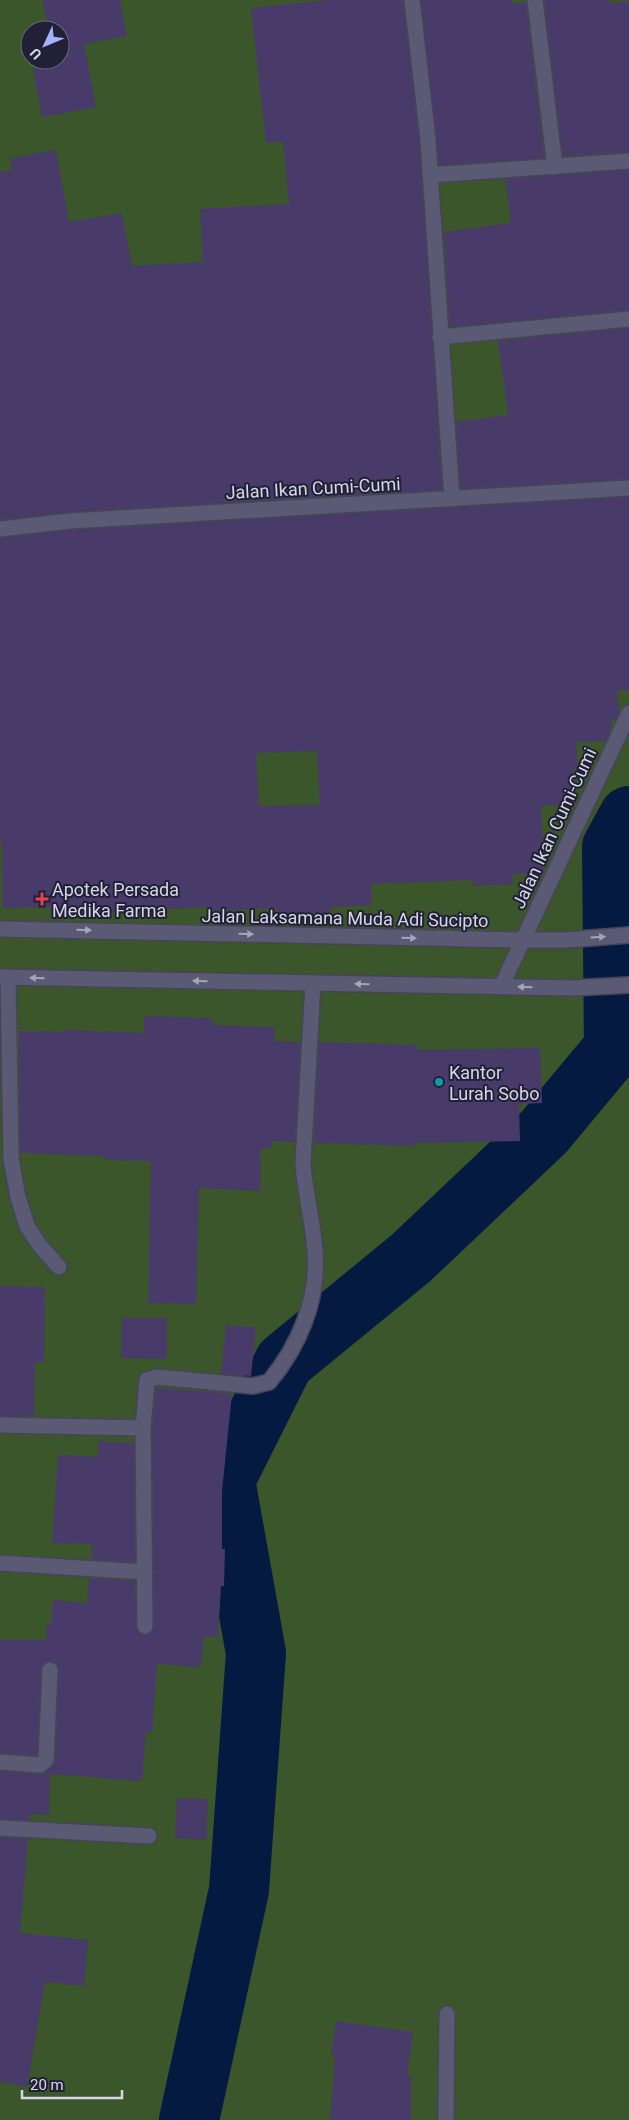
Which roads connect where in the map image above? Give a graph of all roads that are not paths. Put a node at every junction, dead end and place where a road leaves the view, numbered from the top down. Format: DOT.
graph roads {
  1 [pos="412,0"];
  2 [pos="535,0"];
  3 [pos="629,161"];
  4 [pos="555,166"];
  5 [pos="430,175"];
  6 [pos="629,319"];
  7 [pos="440,337"];
  8 [pos="629,488"];
  9 [pos="452,499"];
  10 [pos="0,529"];
  11 [pos="629,714"];
  12 [pos="0,929"];
  13 [pos="629,935"];
  14 [pos="522,940"];
  15 [pos="4,977"];
  16 [pos="313,983"];
  17 [pos="629,985"];
  18 [pos="501,986"];
  19 [pos="59,1267"];
  20 [pos="0,1425"];
  21 [pos="143,1428"];
  22 [pos="0,1563"];
  23 [pos="144,1572"];
  24 [pos="145,1626"];
  25 [pos="50,1670"];
  26 [pos="0,1762"];
  27 [pos="0,1828"];
  28 [pos="149,1836"];
  29 [pos="447,2014"];
  30 [pos="446,2120"];
  1 -- 5 [label="street"];
  2 -- 4 [label="street"];
  3 -- 4 [label="street"];
  4 -- 5 [label="street"];
  5 -- 7 [label="street"];
  6 -- 7 [label="street"];
  7 -- 9 [label="street"];
  8 -- 9 [label="street, Jalan Ikan Cumi-Cumi"];
  9 -- 10 [label="street, Jalan Ikan Cumi-Cumi"];
  11 -- 14 [label="street, Jalan Ikan Cumi-Cumi"];
  12 -- 14 [label="street, Jalan Laksamana Muda Adi Sucipto, one-way"];
  14 -- 13 [label="street, Jalan Laksamana Muda Adi Sucipto, one-way"];
  14 -- 18 [label="street, Jalan Ikan Cumi-Cumi"];
  16 -- 15 [label="street, one-way"];
  15 -- 19 [label="street"];
  18 -- 16 [label="street, one-way"];
  16 -- 21 [label="street"];
  17 -- 18 [label="street, one-way"];
  20 -- 21 [label="street"];
  21 -- 23 [label="street"];
  22 -- 23 [label="street"];
  23 -- 24 [label="street"];
  25 -- 26 [label="street"];
  27 -- 28 [label="street"];
  29 -- 30 [label="street"];
}
